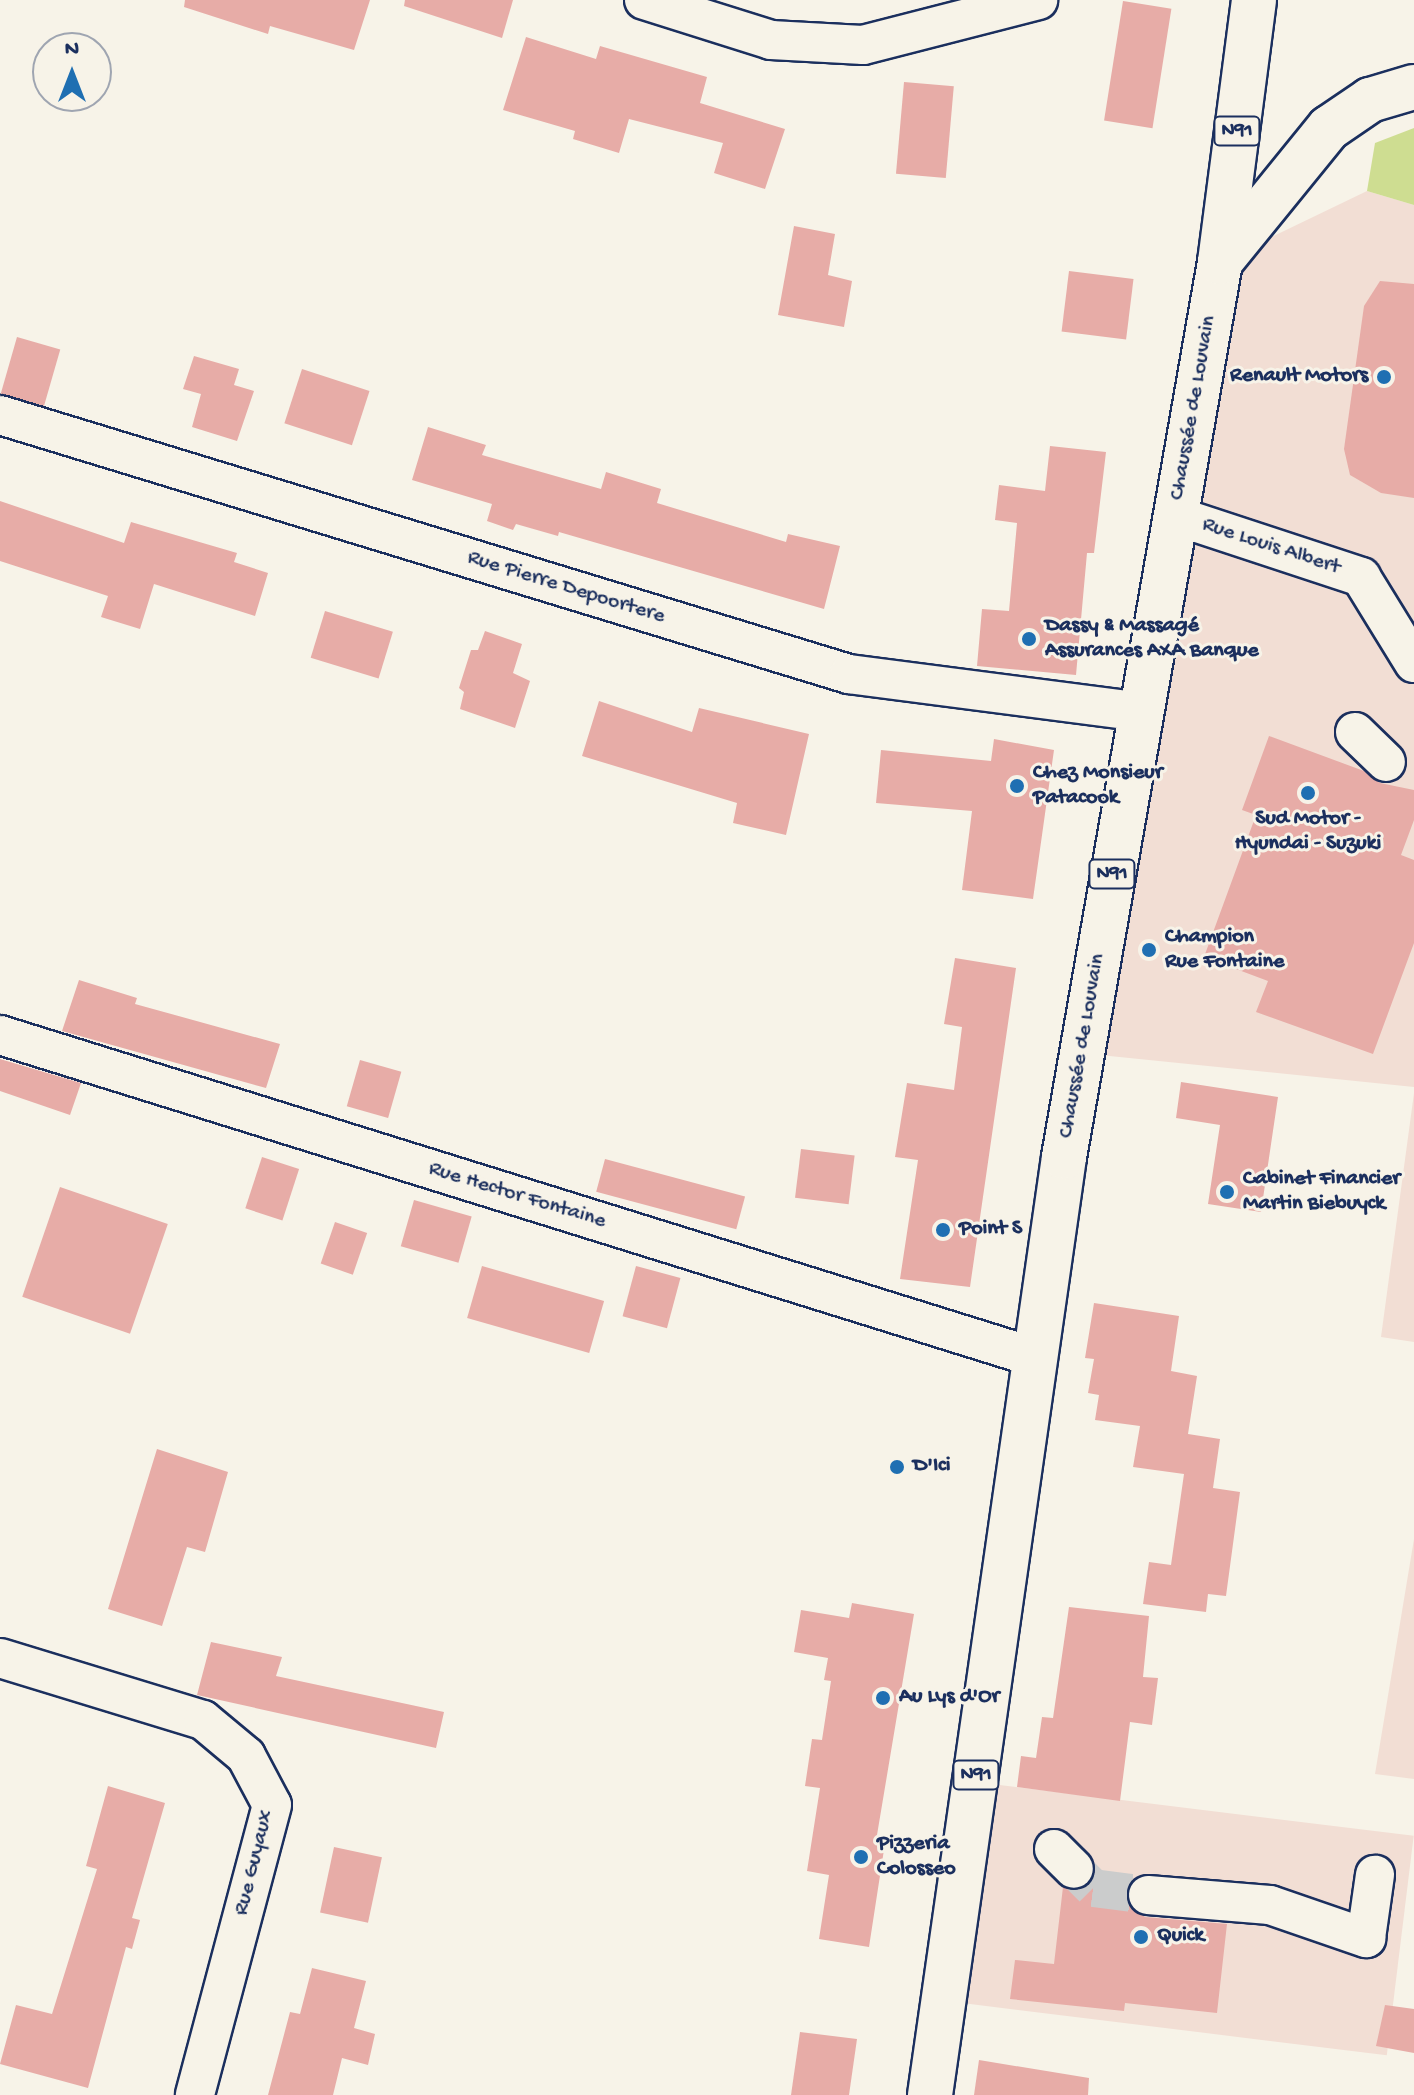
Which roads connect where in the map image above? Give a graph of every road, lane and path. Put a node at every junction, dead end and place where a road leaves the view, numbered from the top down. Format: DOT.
graph roads {
  1 [pos="644,0"];
  2 [pos="1038,0"];
  3 [pos="1254,0"];
  4 [pos="919,17"];
  5 [pos="1414,87"];
  6 [pos="1220,262"];
  7 [pos="0,415"];
  8 [pos="1176,516"];
  9 [pos="1414,663"];
  10 [pos="1142,712"];
  11 [pos="1355,732"];
  12 [pos="1386,762"];
  13 [pos="0,1035"];
  14 [pos="1034,1357"];
  15 [pos="0,1658"];
  16 [pos="1375,1875"];
  17 [pos="1148,1895"];
  18 [pos="195,2095"];
  19 [pos="930,2095"];
  1 -- 4 [label="street"];
  2 -- 4 [label="street"];
  3 -- 6 [label="main road, Chaussée de Louvain / N91"];
  5 -- 6 [label="main road"];
  6 -- 8 [label="main road, Chaussée de Louvain / N91"];
  7 -- 10 [label="street, Rue Pierre Depoortere"];
  8 -- 9 [label="street, Rue Louis Albert"];
  8 -- 10 [label="main road, Chaussée de Louvain / N91"];
  10 -- 14 [label="main road, Chaussée de Louvain / N91"];
  11 -- 12 [label="street"];
  13 -- 14 [label="street, Rue Hector Fontaine"];
  14 -- 19 [label="main road, Chaussée de Louvain / N91"];
  15 -- 18 [label="street, Rue Guyaux"];
  16 -- 17 [label="street"];
}
